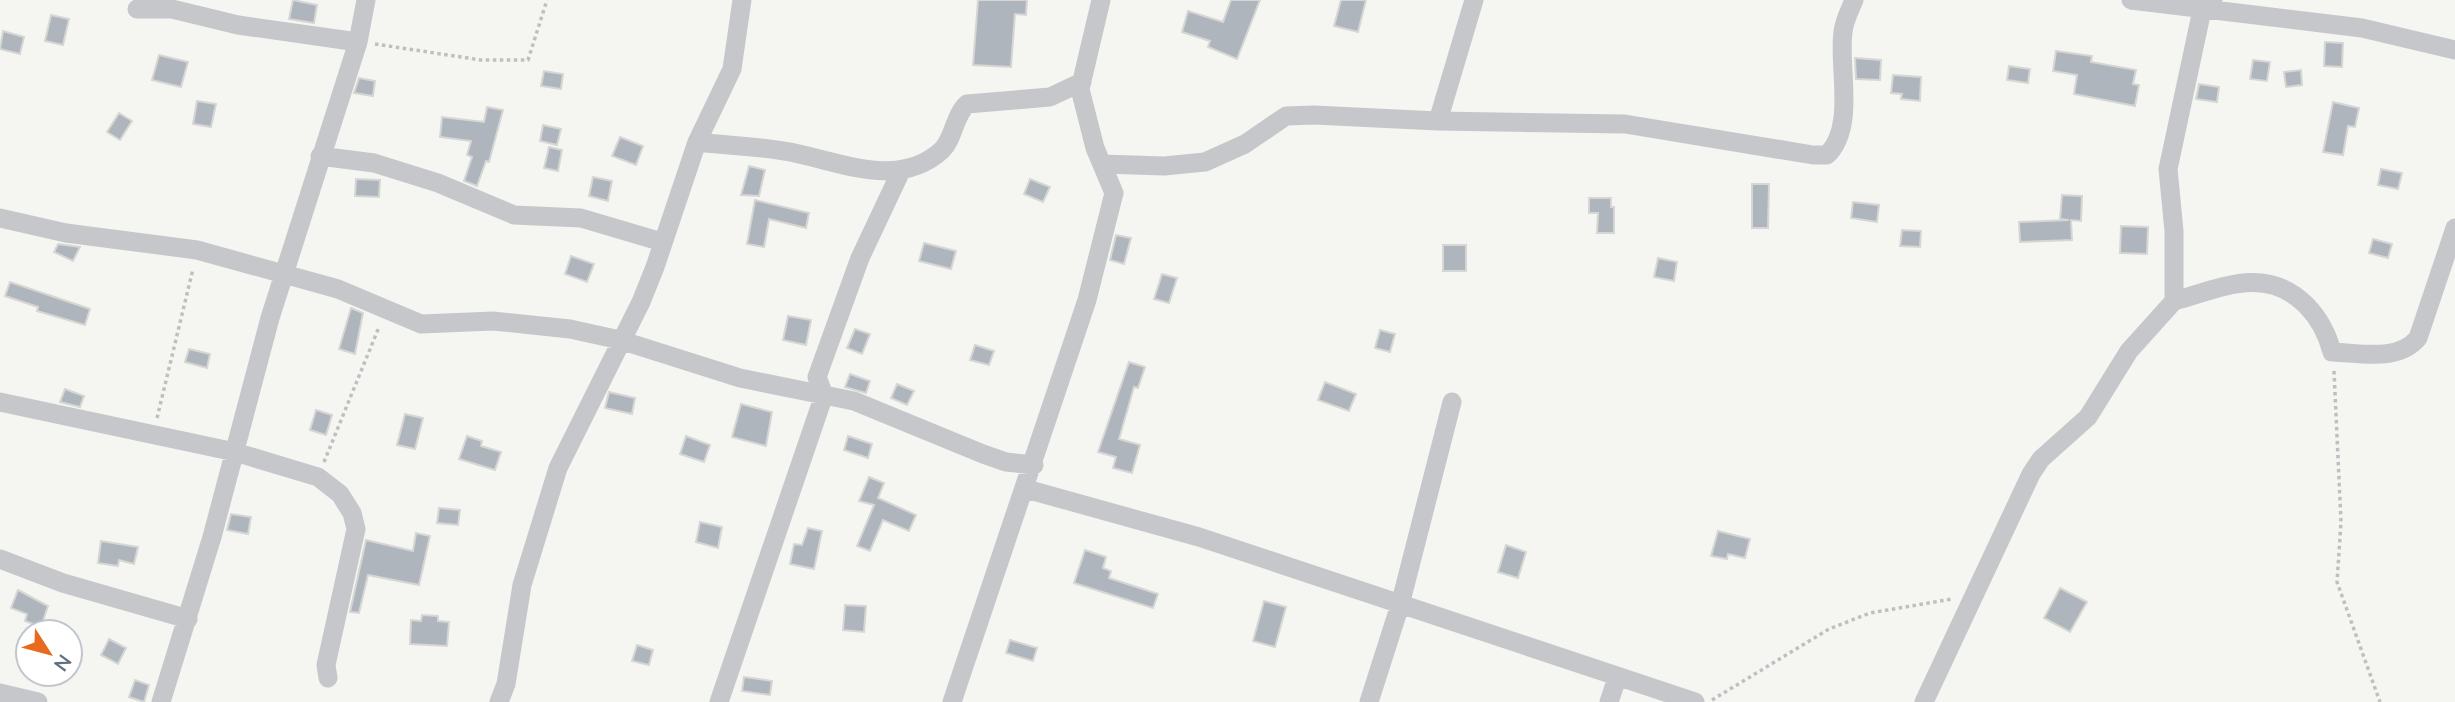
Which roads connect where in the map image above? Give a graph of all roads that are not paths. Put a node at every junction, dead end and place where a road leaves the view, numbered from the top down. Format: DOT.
graph roads {
  1 [pos="366,0"];
  2 [pos="742,0"];
  3 [pos="1101,0"];
  4 [pos="1474,0"];
  5 [pos="1854,0"];
  6 [pos="2131,0"];
  7 [pos="2207,5"];
  8 [pos="137,9"];
  9 [pos="358,42"];
  10 [pos="2455,50"];
  11 [pos="1082,82"];
  12 [pos="1438,121"];
  13 [pos="697,142"];
  14 [pos="320,156"];
  15 [pos="1102,164"];
  16 [pos="901,172"];
  17 [pos="0,218"];
  18 [pos="2455,228"];
  19 [pos="662,242"];
  20 [pos="285,273"];
  21 [pos="2174,301"];
  22 [pos="620,340"];
  23 [pos="824,395"];
  24 [pos="0,402"];
  25 [pos="1452,402"];
  26 [pos="235,452"];
  27 [pos="1034,465"];
  28 [pos="1026,489"];
  29 [pos="0,559"];
  30 [pos="1400,605"];
  31 [pos="188,619"];
  32 [pos="328,678"];
  33 [pos="1617,678"];
  34 [pos="0,693"];
  35 [pos="38,702"];
  36 [pos="161,702"];
  37 [pos="499,702"];
  38 [pos="719,702"];
  39 [pos="952,702"];
  40 [pos="1369,702"];
  41 [pos="1609,702"];
  42 [pos="1695,702"];
  43 [pos="1924,702"];
  1 -- 9 [label="street"];
  2 -- 13 [label="street"];
  3 -- 11 [label="street"];
  4 -- 12 [label="street"];
  5 -- 12 [label="street"];
  6 -- 7 [label="street"];
  7 -- 10 [label="street"];
  7 -- 21 [label="street"];
  8 -- 9 [label="street"];
  9 -- 14 [label="street"];
  11 -- 15 [label="street"];
  11 -- 16 [label="street"];
  12 -- 15 [label="street"];
  13 -- 16 [label="street"];
  13 -- 19 [label="street"];
  14 -- 19 [label="street"];
  14 -- 20 [label="street"];
  15 -- 27 [label="street"];
  16 -- 23 [label="street"];
  17 -- 20 [label="street"];
  18 -- 21 [label="street"];
  19 -- 22 [label="street"];
  20 -- 22 [label="street"];
  20 -- 26 [label="street"];
  21 -- 43 [label="street"];
  22 -- 23 [label="street"];
  22 -- 37 [label="street"];
  23 -- 27 [label="street"];
  23 -- 38 [label="street"];
  24 -- 26 [label="street"];
  25 -- 30 [label="street"];
  26 -- 31 [label="street"];
  26 -- 32 [label="street"];
  27 -- 28 [label="street"];
  28 -- 30 [label="street"];
  28 -- 39 [label="street"];
  29 -- 31 [label="street"];
  30 -- 33 [label="street"];
  30 -- 40 [label="street"];
  31 -- 36 [label="street"];
  33 -- 41 [label="street"];
  33 -- 42 [label="street"];
  34 -- 35 [label="street"];
}
